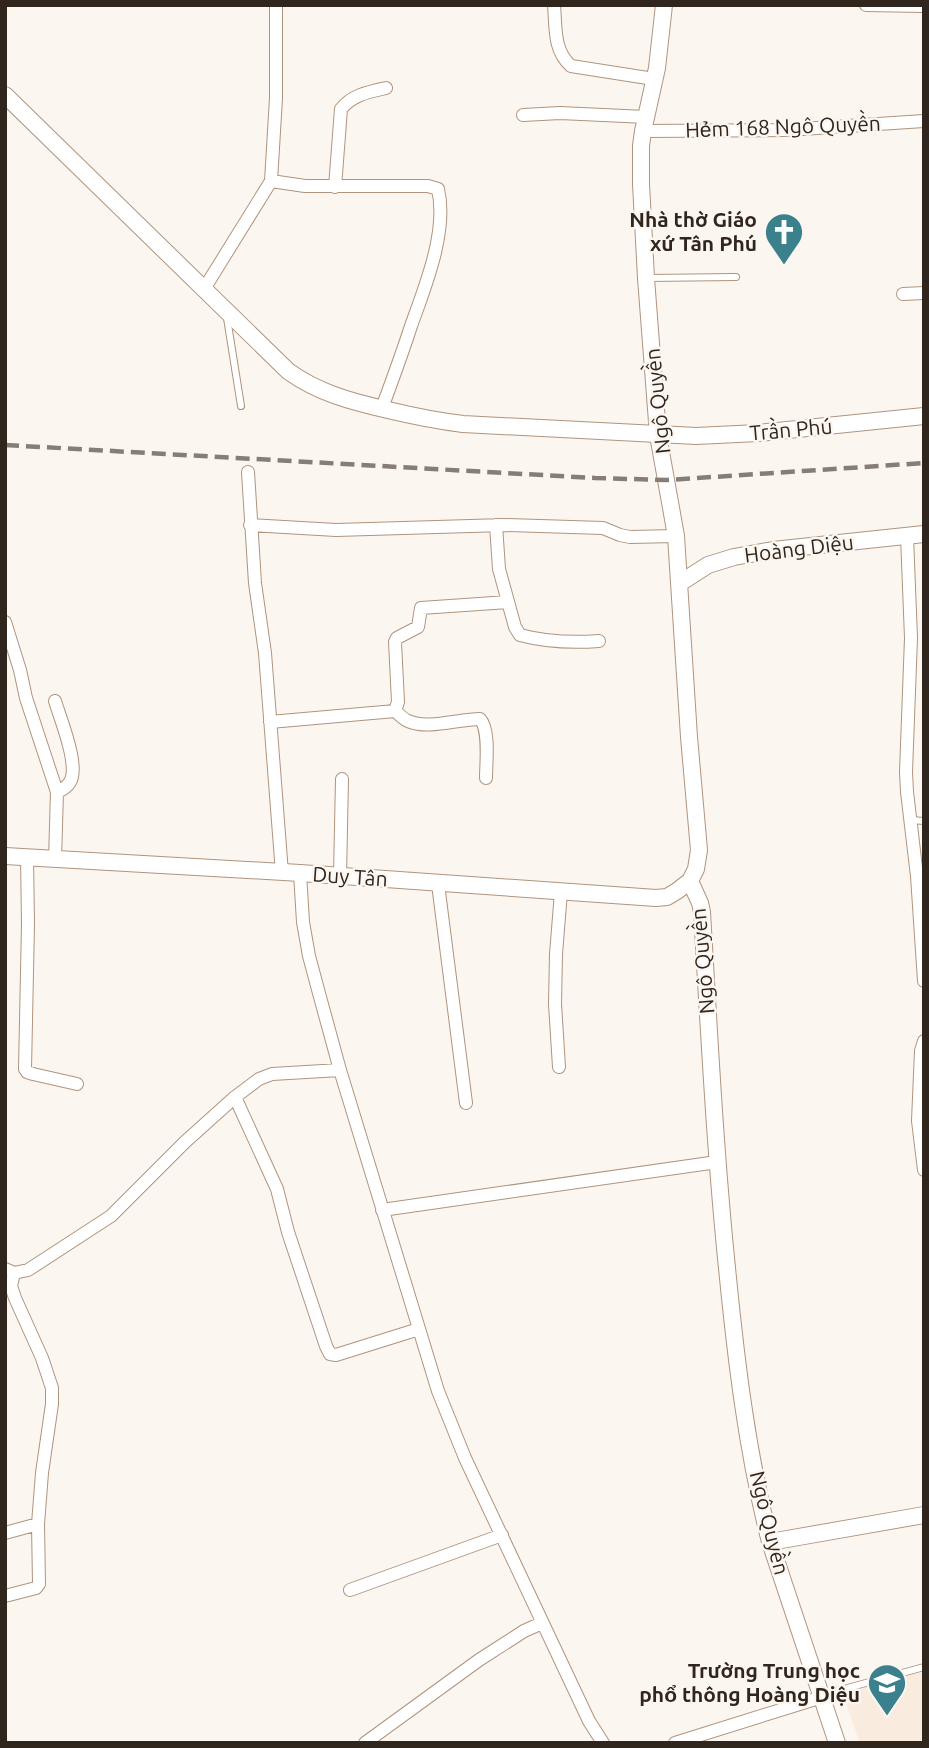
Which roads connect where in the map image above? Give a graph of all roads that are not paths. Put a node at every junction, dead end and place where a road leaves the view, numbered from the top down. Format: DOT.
graph roads {
  1 [pos="276,5"];
  2 [pos="554,5"];
  3 [pos="664,5"];
  4 [pos="866,5"];
  5 [pos="924,6"];
  6 [pos="654,79"];
  7 [pos="386,88"];
  8 [pos="5,95"];
  9 [pos="523,115"];
  10 [pos="924,121"];
  11 [pos="644,124"];
  12 [pos="271,181"];
  13 [pos="335,187"];
  14 [pos="736,277"];
  15 [pos="646,278"];
  16 [pos="204,289"];
  17 [pos="924,293"];
  18 [pos="903,294"];
  19 [pos="226,309"];
  20 [pos="241,406"];
  21 [pos="382,408"];
  22 [pos="924,416"];
  23 [pos="659,435"];
  24 [pos="248,472"];
  25 [pos="250,525"];
  26 [pos="496,525"];
  27 [pos="924,534"];
  28 [pos="677,536"];
  29 [pos="907,536"];
  30 [pos="680,583"];
  31 [pos="508,602"];
  32 [pos="5,622"];
  33 [pos="599,641"];
  34 [pos="55,701"];
  35 [pos="395,710"];
  36 [pos="270,722"];
  37 [pos="486,778"];
  38 [pos="342,779"];
  39 [pos="57,792"];
  40 [pos="917,820"];
  41 [pos="5,856"];
  42 [pos="27,857"];
  43 [pos="55,859"];
  44 [pos="282,873"];
  45 [pos="300,873"];
  46 [pos="341,876"];
  47 [pos="690,881"];
  48 [pos="439,884"];
  49 [pos="561,892"];
  50 [pos="924,981"];
  51 [pos="923,1048"];
  52 [pos="559,1067"];
  53 [pos="340,1070"];
  54 [pos="77,1084"];
  55 [pos="235,1097"];
  56 [pos="466,1103"];
  57 [pos="717,1162"];
  58 [pos="924,1170"];
  59 [pos="382,1210"];
  60 [pos="10,1271"];
  61 [pos="419,1329"];
  62 [pos="924,1515"];
  63 [pos="38,1524"];
  64 [pos="5,1533"];
  65 [pos="502,1535"];
  66 [pos="770,1542"];
  67 [pos="350,1590"];
  68 [pos="5,1596"];
  69 [pos="542,1623"];
  70 [pos="924,1667"];
  71 [pos="822,1696"];
  72 [pos="365,1743"];
  73 [pos="603,1743"];
  74 [pos="675,1743"];
  75 [pos="837,1743"];
  1 -- 12 [label="street"];
  2 -- 6 [label="street"];
  3 -- 6 [label="street, Ngô Quyền"];
  4 -- 5 [label="street"];
  6 -- 11 [label="street, Ngô Quyền"];
  7 -- 13 [label="street"];
  8 -- 16 [label="street, Trần Phú"];
  9 -- 11 [label="street, Hẻm 168 Ngô Quyền"];
  10 -- 11 [label="street, Hẻm 168 Ngô Quyền"];
  11 -- 15 [label="street, Ngô Quyền"];
  12 -- 13 [label="street"];
  12 -- 16 [label="street"];
  13 -- 21 [label="street"];
  14 -- 15 [label="lane"];
  15 -- 23 [label="street, Ngô Quyền"];
  16 -- 19 [label="street, Trần Phú"];
  17 -- 18 [label="street"];
  19 -- 20 [label="lane"];
  19 -- 21 [label="street, Trần Phú"];
  21 -- 23 [label="street, Trần Phú"];
  22 -- 23 [label="street, Trần Phú"];
  23 -- 28 [label="street, Ngô Quyền"];
  24 -- 25 [label="street"];
  25 -- 26 [label="street"];
  25 -- 36 [label="street"];
  26 -- 28 [label="street"];
  26 -- 31 [label="street"];
  27 -- 29 [label="street, Hoàng Diệu"];
  28 -- 30 [label="street, Ngô Quyền"];
  29 -- 30 [label="street, Hoàng Diệu"];
  29 -- 40 [label="street"];
  30 -- 47 [label="street, Ngô Quyền"];
  31 -- 33 [label="street"];
  31 -- 35 [label="street"];
  32 -- 39 [label="street"];
  34 -- 39 [label="street"];
  35 -- 36 [label="street"];
  35 -- 37 [label="street"];
  36 -- 44 [label="street"];
  38 -- 46 [label="street"];
  39 -- 43 [label="street"];
  40 -- 50 [label="street"];
  41 -- 42 [label="street, Duy Tân"];
  42 -- 43 [label="street, Duy Tân"];
  42 -- 54 [label="street"];
  43 -- 44 [label="street, Duy Tân"];
  44 -- 45 [label="street, Duy Tân"];
  45 -- 46 [label="street, Duy Tân"];
  45 -- 53 [label="street"];
  46 -- 48 [label="street, Duy Tân"];
  47 -- 49 [label="street, Duy Tân"];
  47 -- 57 [label="street, Ngô Quyền"];
  48 -- 49 [label="street, Duy Tân"];
  48 -- 56 [label="street"];
  49 -- 52 [label="street"];
  51 -- 58 [label="street"];
  53 -- 55 [label="street"];
  53 -- 59 [label="street"];
  55 -- 60 [label="street"];
  55 -- 61 [label="street"];
  57 -- 59 [label="street"];
  57 -- 66 [label="street, Ngô Quyền"];
  59 -- 61 [label="street"];
  60 -- 63 [label="street"];
  61 -- 65 [label="street"];
  62 -- 66 [label="street"];
  63 -- 64 [label="street"];
  63 -- 68 [label="street"];
  65 -- 67 [label="street"];
  65 -- 69 [label="street"];
  66 -- 71 [label="street, Ngô Quyền"];
  69 -- 72 [label="street"];
  69 -- 73 [label="street"];
  70 -- 71 [label="lane"];
  71 -- 74 [label="street"];
  71 -- 75 [label="street, Ngô Quyền"];
}
